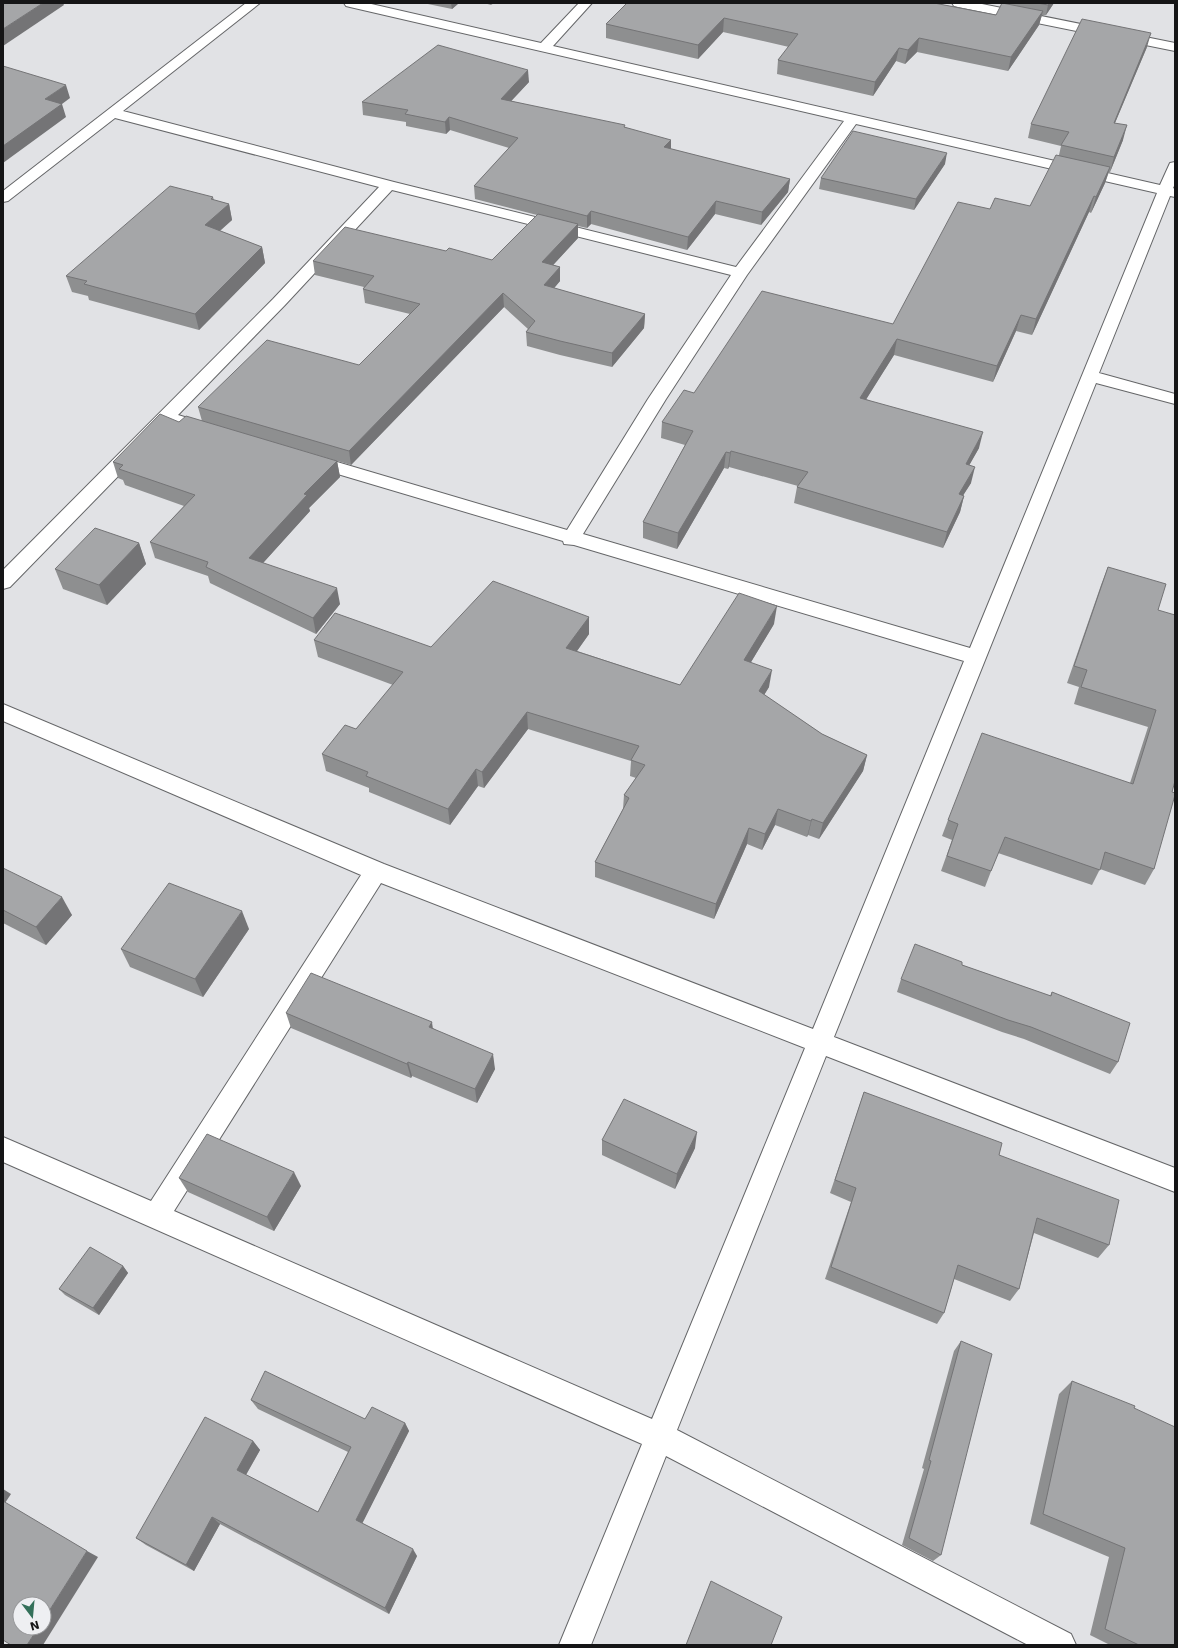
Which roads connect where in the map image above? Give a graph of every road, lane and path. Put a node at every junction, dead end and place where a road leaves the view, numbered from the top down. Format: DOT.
graph roads {
  1 [pos="254,3"];
  2 [pos="350,3"];
  3 [pos="586,3"];
  4 [pos="958,3"];
  5 [pos="1175,47"];
  6 [pos="543,48"];
  7 [pos="113,113"];
  8 [pos="852,119"];
  9 [pos="1175,166"];
  10 [pos="389,185"];
  11 [pos="1170,192"];
  12 [pos="3,198"];
  13 [pos="740,273"];
  14 [pos="1090,376"];
  15 [pos="1175,399"];
  16 [pos="167,417"];
  17 [pos="228,436"];
  18 [pos="296,456"];
  19 [pos="571,539"];
  20 [pos="3,582"];
  21 [pos="976,657"];
  22 [pos="3,712"];
  23 [pos="376,871"];
  24 [pos="820,1042"];
  25 [pos="3,1149"];
  26 [pos="1175,1180"];
  27 [pos="156,1216"];
  28 [pos="660,1437"];
  29 [pos="575,1645"];
  30 [pos="1060,1645"];
  1 -- 7 [label="street"];
  2 -- 6 [label="street"];
  3 -- 6 [label="street"];
  4 -- 5 [label="street"];
  6 -- 8 [label="street"];
  7 -- 10 [label="street"];
  7 -- 12 [label="street"];
  8 -- 11 [label="street"];
  8 -- 13 [label="street"];
  9 -- 11 [label="street"];
  10 -- 13 [label="street"];
  10 -- 16 [label="street"];
  11 -- 14 [label="street"];
  13 -- 19 [label="street"];
  14 -- 15 [label="street"];
  14 -- 21 [label="street"];
  16 -- 17 [label="street"];
  16 -- 20 [label="street"];
  18 -- 19 [label="street"];
  19 -- 21 [label="street"];
  21 -- 24 [label="street"];
  22 -- 23 [label="street"];
  23 -- 24 [label="street"];
  23 -- 27 [label="street"];
  24 -- 26 [label="street"];
  24 -- 28 [label="street"];
  25 -- 27 [label="street"];
  27 -- 28 [label="street"];
  28 -- 29 [label="street"];
  28 -- 30 [label="street"];
}
